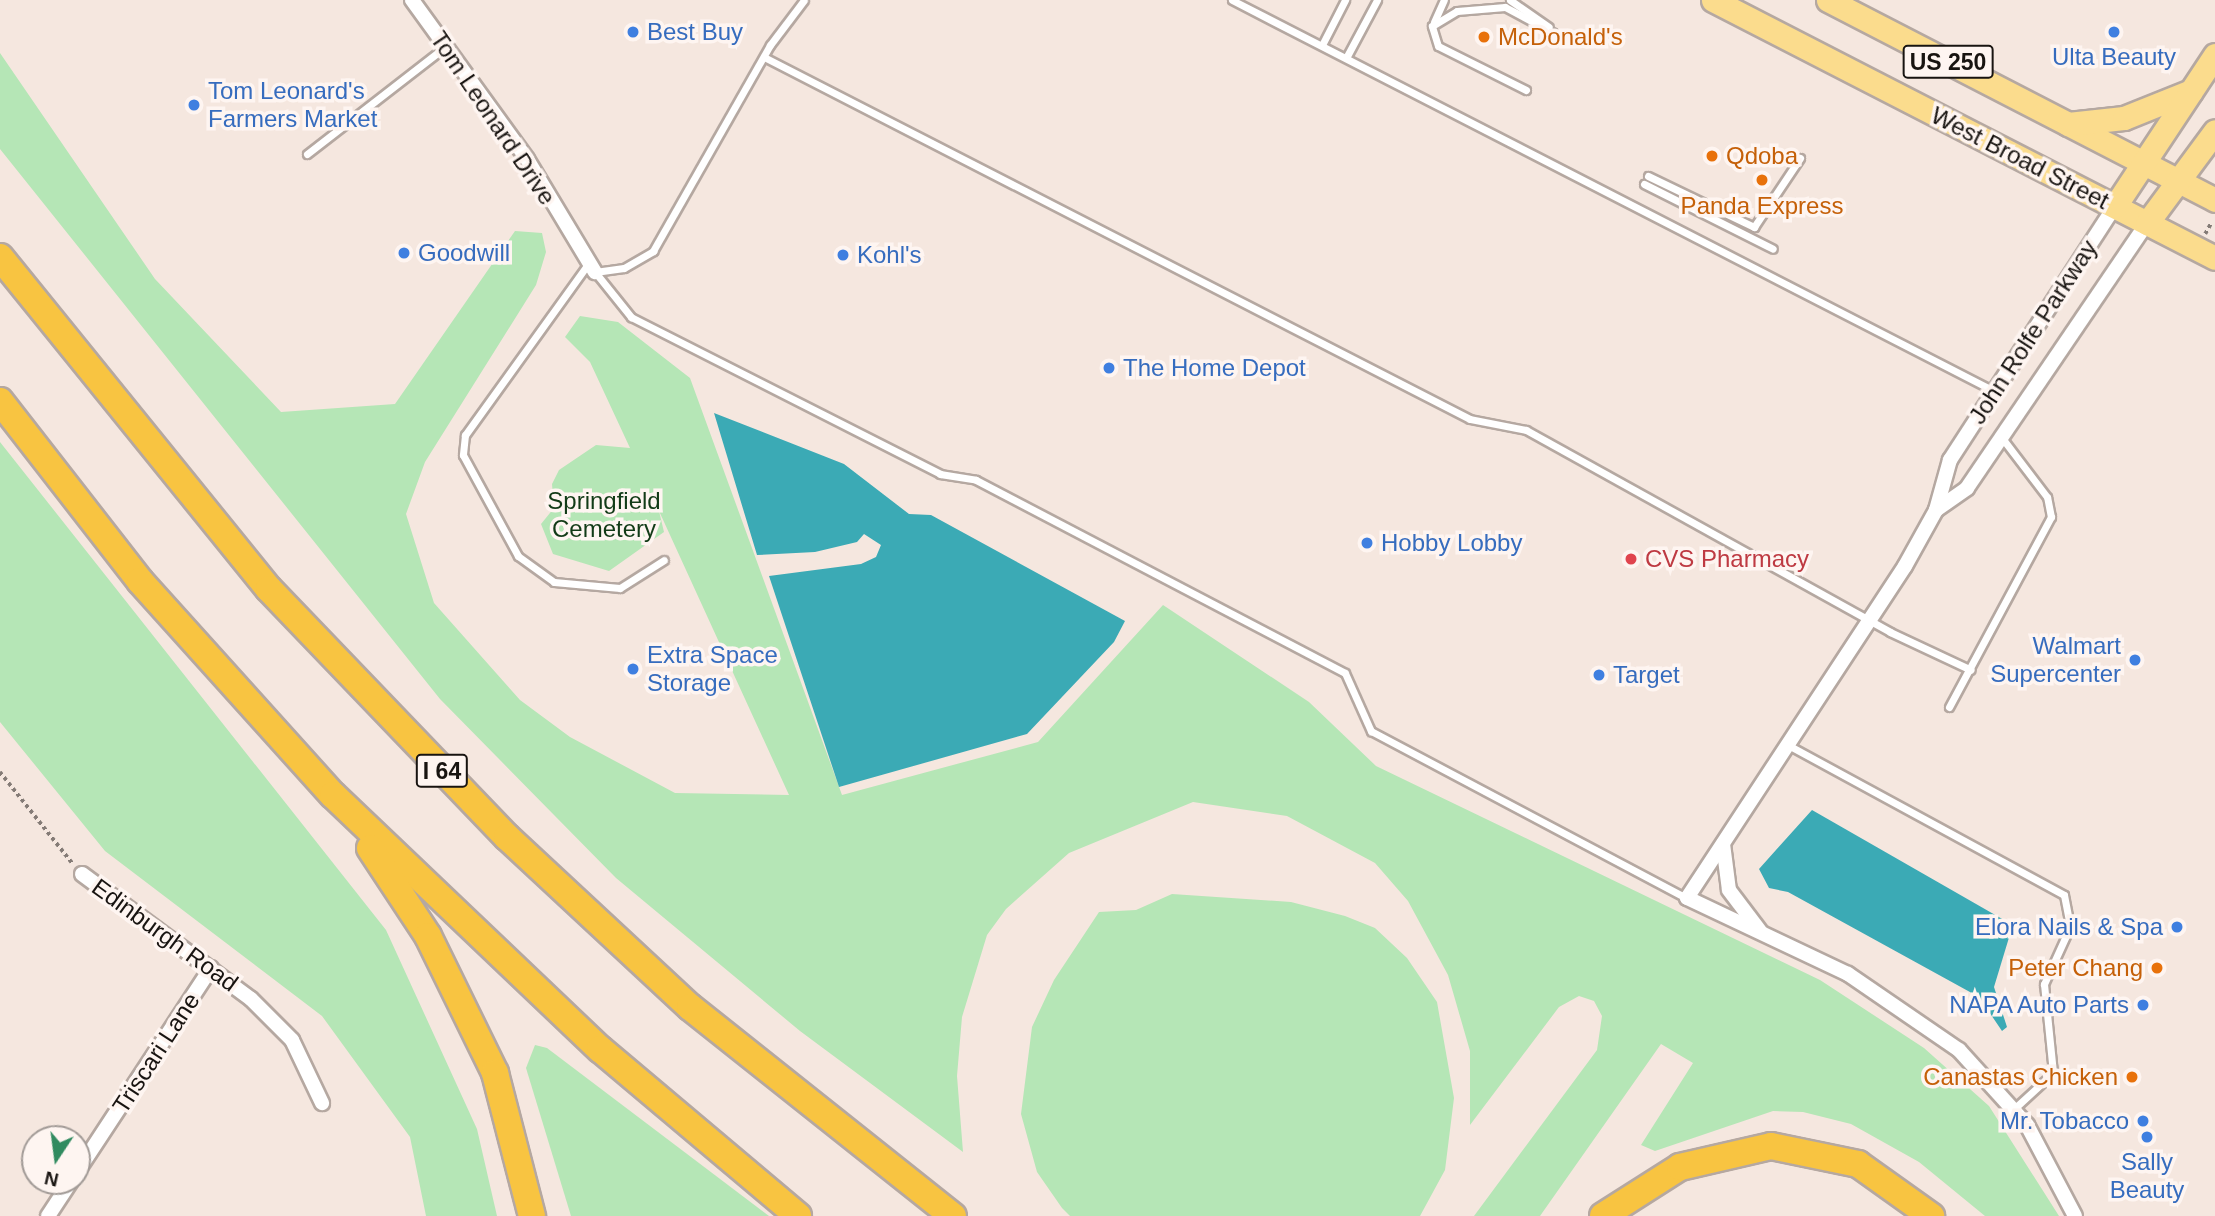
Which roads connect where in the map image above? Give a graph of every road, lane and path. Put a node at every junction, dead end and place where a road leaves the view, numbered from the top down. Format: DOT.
graph roads {
  1 [pos="412,0"];
  2 [pos="804,0"];
  3 [pos="1233,0"];
  4 [pos="1345,0"];
  5 [pos="1377,0"];
  6 [pos="1444,0"];
  7 [pos="1510,0"];
  8 [pos="1713,0"];
  9 [pos="1828,0"];
  10 [pos="1432,26"];
  11 [pos="1322,45"];
  12 [pos="446,47"];
  13 [pos="2215,55"];
  14 [pos="764,57"];
  15 [pos="1346,58"];
  16 [pos="1526,90"];
  17 [pos="2191,91"];
  18 [pos="2068,124"];
  19 [pos="2215,131"];
  20 [pos="307,154"];
  21 [pos="1800,158"];
  22 [pos="2144,164"];
  23 [pos="2180,182"];
  24 [pos="2215,200"];
  25 [pos="2115,206"];
  26 [pos="2147,223"];
  27 [pos="2211,223"];
  28 [pos="2205,234"];
  29 [pos="1773,249"];
  30 [pos="0,257"];
  31 [pos="2215,258"];
  32 [pos="592,268"];
  33 [pos="1994,391"];
  34 [pos="0,401"];
  35 [pos="2002,438"];
  36 [pos="1936,510"];
  37 [pos="664,560"];
  38 [pos="1872,617"];
  39 [pos="1971,670"];
  40 [pos="1949,707"];
  41 [pos="1788,745"];
  42 [pos="0,772"];
  43 [pos="333,795"];
  44 [pos="1723,844"];
  45 [pos="82,874"];
  46 [pos="1687,898"];
  47 [pos="1771,942"];
  48 [pos="211,968"];
  49 [pos="322,1103"];
  50 [pos="2015,1108"];
  51 [pos="91,1151"];
  52 [pos="62,1195"];
  53 [pos="48,1216"];
  54 [pos="532,1216"];
  55 [pos="798,1216"];
  56 [pos="953,1216"];
  57 [pos="1602,1216"];
  58 [pos="1931,1216"];
  59 [pos="2075,1216"];
  1 -- 12 [label="street, Tom Leonard Drive"];
  2 -- 14 [label="lane"];
  3 -- 11 [label="lane"];
  4 -- 11 [label="lane"];
  5 -- 15 [label="lane"];
  6 -- 10 [label="lane"];
  7 -- 10 [label="lane"];
  8 -- 25 [label="main road, West Broad Street / US 250"];
  9 -- 18 [label="main road, US 250"];
  10 -- 16 [label="lane"];
  11 -- 15 [label="lane"];
  12 -- 20 [label="lane"];
  12 -- 32 [label="street, Tom Leonard Drive"];
  13 -- 17 [label="main road, John Rolfe Parkway"];
  14 -- 32 [label="lane"];
  14 -- 38 [label="lane"];
  15 -- 33 [label="lane"];
  17 -- 18 [label="main road"];
  17 -- 22 [label="main road, John Rolfe Parkway"];
  18 -- 22 [label="main road, US 250"];
  19 -- 23 [label="main road, John Rolfe Parkway"];
  21 -- 29 [label="lane"];
  22 -- 23 [label="main road, US 250"];
  22 -- 25 [label="main road, John Rolfe Parkway"];
  23 -- 24 [label="main road, US 250"];
  23 -- 26 [label="main road, John Rolfe Parkway"];
  25 -- 26 [label="main road, West Broad Street / US 250"];
  25 -- 33 [label="street, John Rolfe Parkway"];
  26 -- 31 [label="main road, West Broad Street / US 250"];
  26 -- 35 [label="street, John Rolfe Parkway"];
  27 -- 28 [label="path"];
  30 -- 56 [label="highway, I 64"];
  32 -- 37 [label="lane"];
  32 -- 46 [label="lane"];
  33 -- 36 [label="street, John Rolfe Parkway"];
  34 -- 43 [label="highway"];
  35 -- 36 [label="street, John Rolfe Parkway"];
  35 -- 39 [label="lane"];
  36 -- 38 [label="street, John Rolfe Parkway"];
  38 -- 39 [label="lane"];
  38 -- 41 [label="street, John Rolfe Parkway"];
  39 -- 40 [label="lane"];
  41 -- 44 [label="street, John Rolfe Parkway"];
  41 -- 50 [label="lane"];
  42 -- 45 [label="path, Edinburgh Road"];
  43 -- 54 [label="highway"];
  43 -- 55 [label="highway"];
  44 -- 46 [label="street, John Rolfe Parkway"];
  44 -- 47 [label="street"];
  45 -- 48 [label="street, Edinburgh Road"];
  46 -- 47 [label="street"];
  47 -- 50 [label="street"];
  48 -- 49 [label="street, Edinburgh Road"];
  48 -- 51 [label="street, Triscari Lane"];
  50 -- 59 [label="street"];
  52 -- 53 [label="street"];
  57 -- 58 [label="highway"];
}
